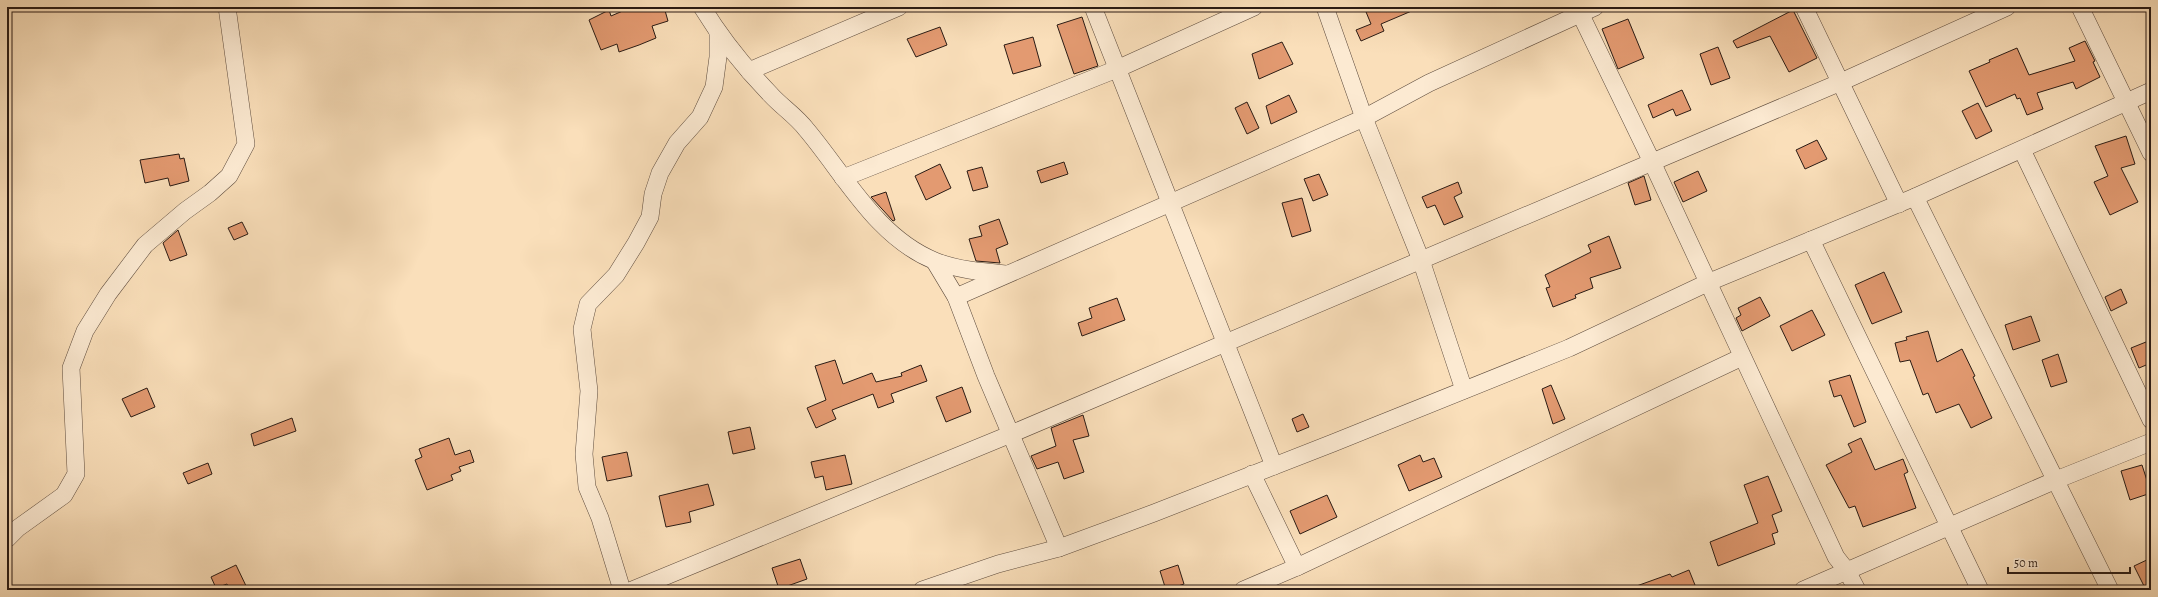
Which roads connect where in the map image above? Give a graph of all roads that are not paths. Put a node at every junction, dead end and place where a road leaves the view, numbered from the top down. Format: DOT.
graph roads {
  1 [pos="227,7"];
  2 [pos="702,7"];
  3 [pos="899,7"];
  4 [pos="1093,7"];
  5 [pos="1254,7"];
  6 [pos="1325,7"];
  7 [pos="1804,7"];
  8 [pos="2007,7"];
  9 [pos="2080,7"];
  10 [pos="1584,9"];
  11 [pos="718,33"];
  12 [pos="1117,69"];
  13 [pos="749,71"];
  14 [pos="1840,82"];
  15 [pos="2151,91"];
  16 [pos="2127,102"];
  17 [pos="1364,118"];
  18 [pos="2022,150"];
  19 [pos="2151,153"];
  20 [pos="1652,162"];
  21 [pos="843,178"];
  22 [pos="1915,197"];
  23 [pos="1170,203"];
  24 [pos="1899,204"];
  25 [pos="1811,240"];
  26 [pos="1421,260"];
  27 [pos="935,262"];
  28 [pos="1009,275"];
  29 [pos="1707,283"];
  30 [pos="956,297"];
  31 [pos="1224,343"];
  32 [pos="1742,358"];
  33 [pos="1464,390"];
  34 [pos="2151,420"];
  35 [pos="1011,434"];
  36 [pos="2151,442"];
  37 [pos="1274,466"];
  38 [pos="1252,474"];
  39 [pos="2056,480"];
  40 [pos="1949,526"];
  41 [pos="7,539"];
  42 [pos="1059,548"];
  43 [pos="1297,567"];
  44 [pos="1847,571"];
  45 [pos="622,590"];
  46 [pos="632,590"];
  47 [pos="922,590"];
  48 [pos="1243,590"];
  49 [pos="1803,590"];
  50 [pos="1857,590"];
  51 [pos="1980,590"];
  52 [pos="2110,590"];
  1 -- 41 [label="street"];
  2 -- 11 [label="street"];
  3 -- 13 [label="street"];
  4 -- 12 [label="street"];
  5 -- 12 [label="street"];
  6 -- 17 [label="street"];
  7 -- 14 [label="street"];
  8 -- 14 [label="street"];
  9 -- 16 [label="street"];
  10 -- 17 [label="street"];
  10 -- 20 [label="street"];
  11 -- 13 [label="street"];
  11 -- 45 [label="street"];
  12 -- 21 [label="street"];
  12 -- 23 [label="street"];
  13 -- 21 [label="street"];
  14 -- 20 [label="street"];
  14 -- 24 [label="street"];
  15 -- 16 [label="street"];
  16 -- 18 [label="street"];
  16 -- 19 [label="street"];
  17 -- 23 [label="street"];
  17 -- 26 [label="street"];
  18 -- 22 [label="street"];
  18 -- 34 [label="street"];
  20 -- 26 [label="street"];
  20 -- 29 [label="street"];
  21 -- 27 [label="street"];
  22 -- 24 [label="street"];
  22 -- 39 [label="street"];
  23 -- 28 [label="street"];
  23 -- 31 [label="street"];
  24 -- 25 [label="street"];
  25 -- 29 [label="street"];
  25 -- 40 [label="street"];
  26 -- 31 [label="street"];
  26 -- 33 [label="street"];
  27 -- 28 [label="street"];
  27 -- 30 [label="street"];
  28 -- 30 [label="street"];
  29 -- 32 [label="street"];
  29 -- 33 [label="street"];
  30 -- 35 [label="street"];
  31 -- 35 [label="street"];
  31 -- 37 [label="street"];
  32 -- 43 [label="street"];
  32 -- 44 [label="street"];
  33 -- 37 [label="street"];
  35 -- 42 [label="street"];
  35 -- 46 [label="street"];
  36 -- 39 [label="street"];
  37 -- 38 [label="street"];
  38 -- 42 [label="street"];
  38 -- 43 [label="street"];
  39 -- 40 [label="street"];
  39 -- 52 [label="street"];
  40 -- 44 [label="street"];
  40 -- 51 [label="street"];
  42 -- 47 [label="street"];
  43 -- 48 [label="street"];
  44 -- 49 [label="street"];
  44 -- 50 [label="street"];
}
